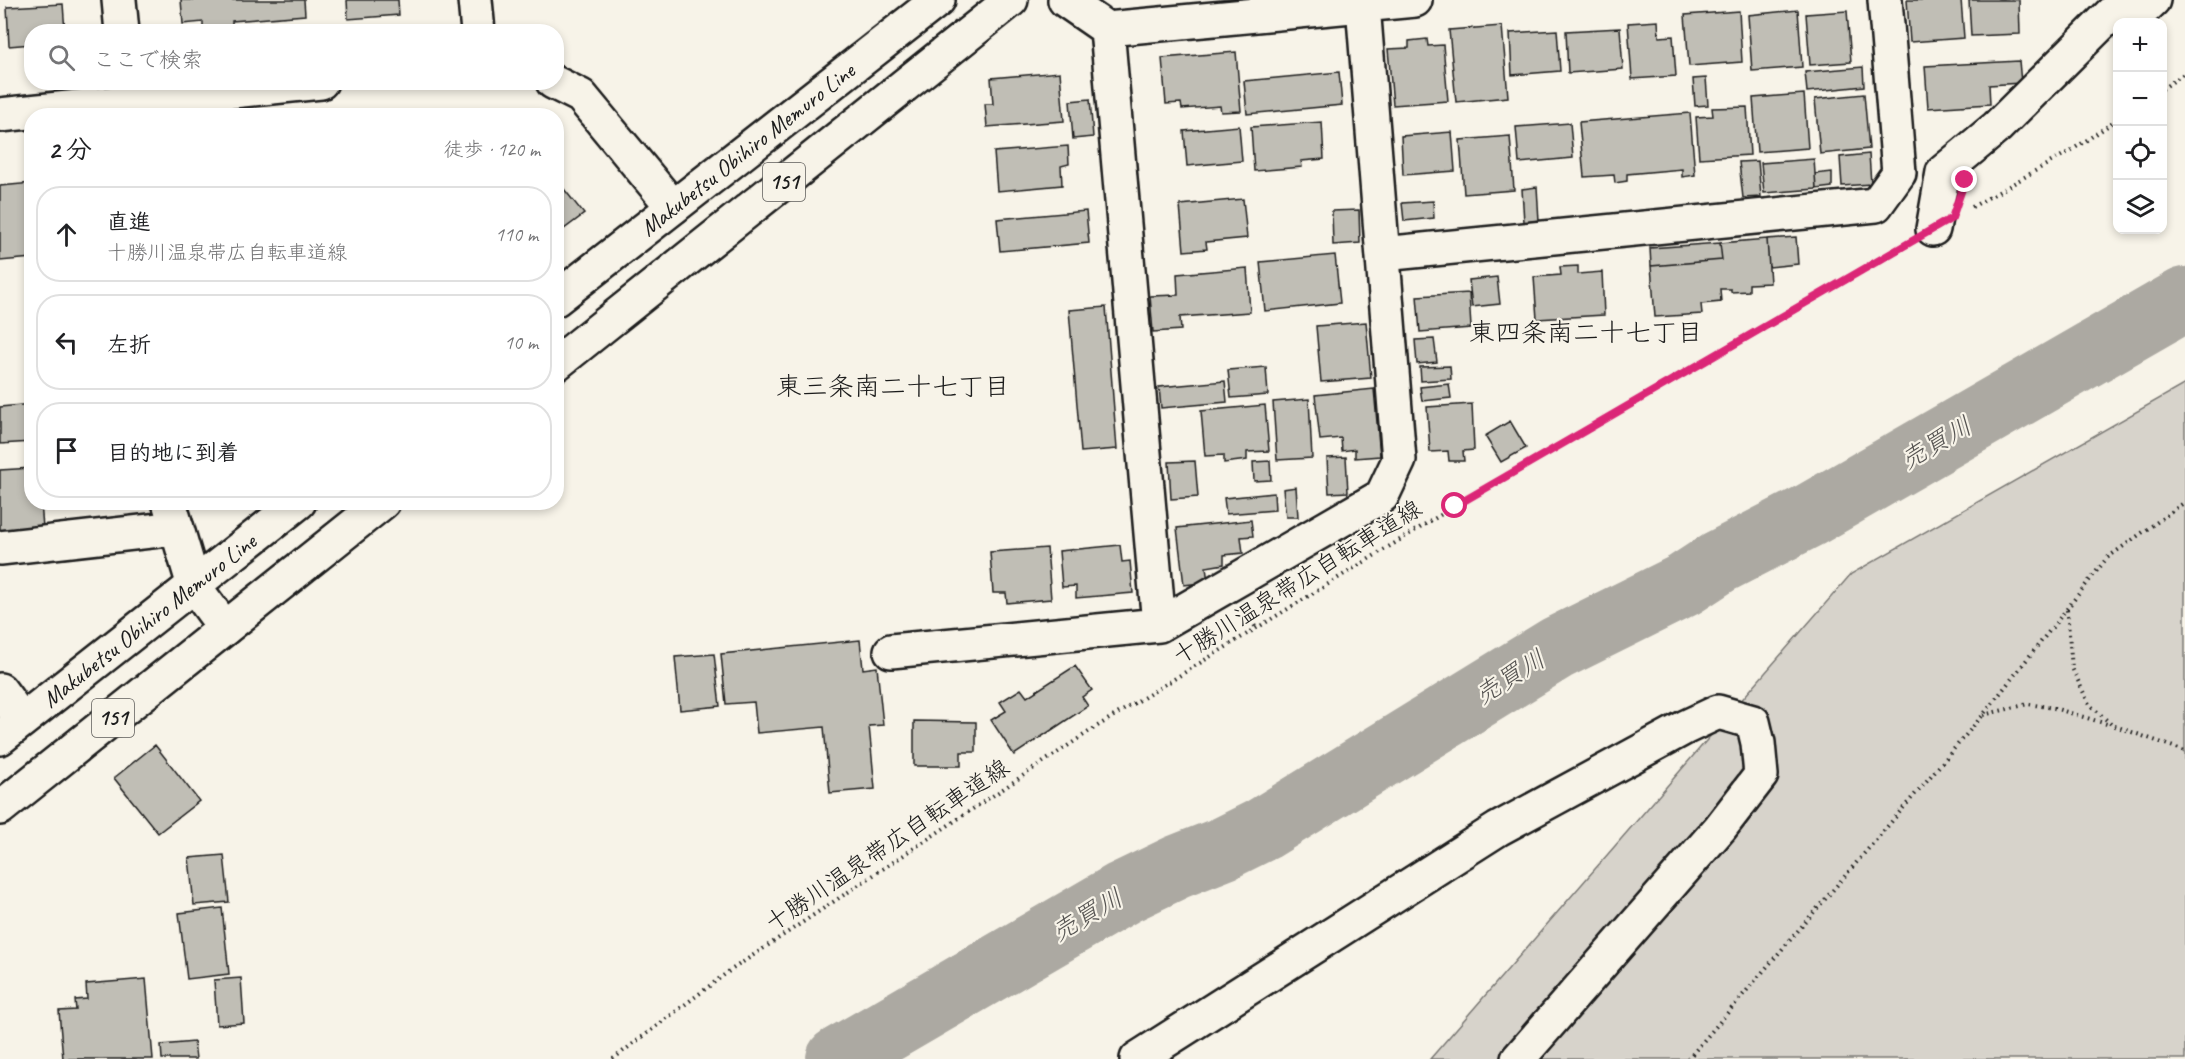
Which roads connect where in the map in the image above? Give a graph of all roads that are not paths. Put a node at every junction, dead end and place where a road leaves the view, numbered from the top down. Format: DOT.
graph roads {
  1 [pos="118,0"];
  2 [pos="475,0"];
  3 [pos="938,0"];
  4 [pos="1011,0"];
  5 [pos="1065,0"];
  6 [pos="1415,0"];
  7 [pos="1885,0"];
  8 [pos="2124,0"];
  9 [pos="2153,0"];
  10 [pos="1363,5"];
  11 [pos="2134,18"];
  12 [pos="121,24"];
  13 [pos="477,24"];
  14 [pos="1107,29"];
  15 [pos="2113,39"];
  16 [pos="564,88"];
  17 [pos="236,90"];
  18 [pos="129,100"];
  19 [pos="60,108"];
  20 [pos="24,112"];
  21 [pos="0,115"];
  22 [pos="673,207"];
  23 [pos="1383,254"];
  24 [pos="564,293"];
  25 [pos="564,358"];
  26 [pos="288,510"];
  27 [pos="373,510"];
  28 [pos="173,515"];
  29 [pos="0,548"];
  30 [pos="194,586"];
  31 [pos="1159,625"];
  32 [pos="225,628"];
  33 [pos="891,651"];
  34 [pos="0,690"];
  35 [pos="11,729"];
  36 [pos="0,808"];
  37 [pos="1137,1059"];
  38 [pos="1518,1059"];
  1 -- 12 [label="street"];
  2 -- 13 [label="street"];
  3 -- 22 [label="street, Makubetsu Obihiro Memuro Line / 151"];
  4 -- 25 [label="street, Makubetsu Obihiro Memuro Line / 151"];
  5 -- 14 [label="street"];
  6 -- 10 [label="street"];
  7 -- 23 [label="street"];
  8 -- 15 [label="street"];
  9 -- 11 [label="street"];
  10 -- 14 [label="street"];
  10 -- 23 [label="street"];
  14 -- 31 [label="street"];
  16 -- 22 [label="street"];
  17 -- 18 [label="street"];
  18 -- 19 [label="street"];
  20 -- 21 [label="street"];
  22 -- 24 [label="street, Makubetsu Obihiro Memuro Line / 151"];
  23 -- 31 [label="street"];
  26 -- 30 [label="street, Makubetsu Obihiro Memuro Line / 151"];
  27 -- 32 [label="street, 151"];
  28 -- 29 [label="street"];
  28 -- 30 [label="street"];
  30 -- 32 [label="street"];
  30 -- 35 [label="street, Makubetsu Obihiro Memuro Line / 151"];
  31 -- 33 [label="street"];
  32 -- 36 [label="street, 151"];
  34 -- 35 [label="street"];
  37 -- 38 [label="street"];
}
